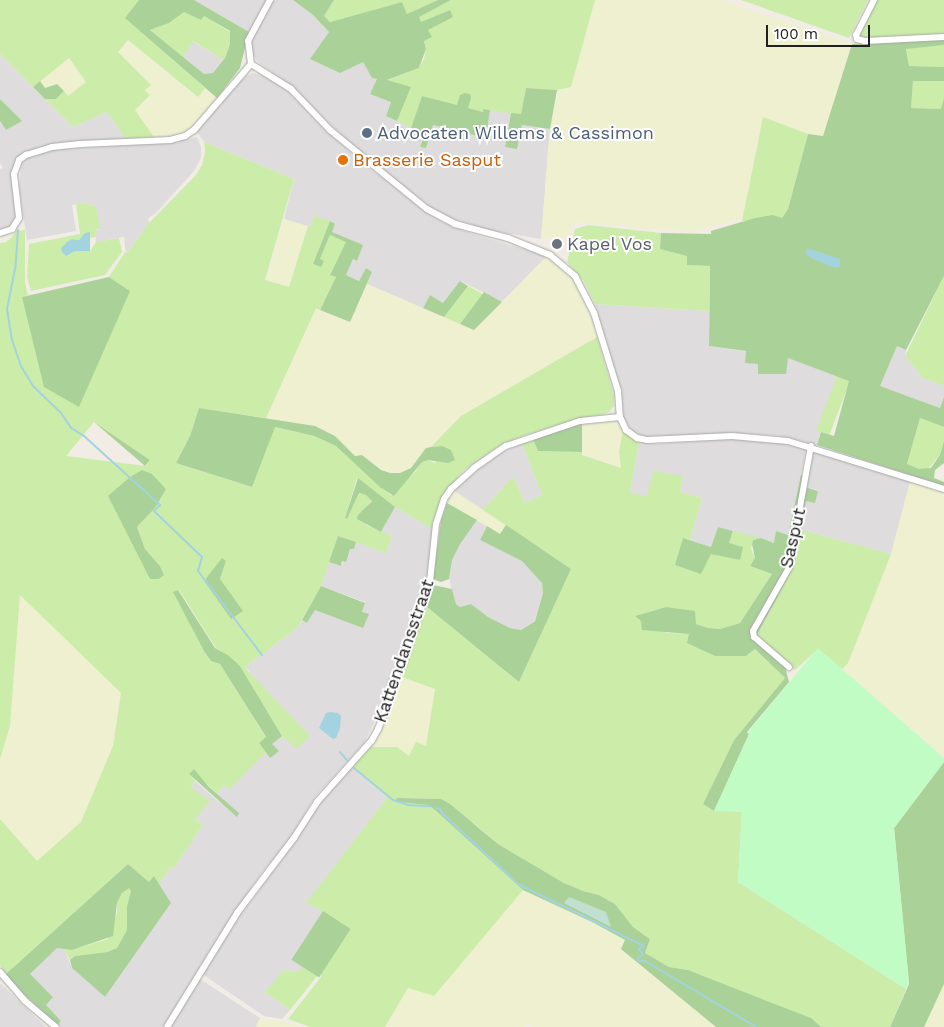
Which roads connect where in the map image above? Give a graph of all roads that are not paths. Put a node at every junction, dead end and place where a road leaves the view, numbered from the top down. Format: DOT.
graph roads {
  1 [pos="270,0"];
  2 [pos="874,0"];
  3 [pos="944,37"];
  4 [pos="250,64"];
  5 [pos="0,233"];
  6 [pos="620,418"];
  7 [pos="811,446"];
  8 [pos="944,489"];
  9 [pos="789,668"];
  10 [pos="0,972"];
  11 [pos="56,1027"];
  12 [pos="167,1027"];
  1 -- 4 [label="street"];
  2 -- 3 [label="street"];
  4 -- 5 [label="street"];
  4 -- 6 [label="street"];
  6 -- 7 [label="street"];
  6 -- 12 [label="street, Kattendansstraat"];
  7 -- 8 [label="street"];
  7 -- 9 [label="street, Sasput"];
  10 -- 11 [label="street"];
}
